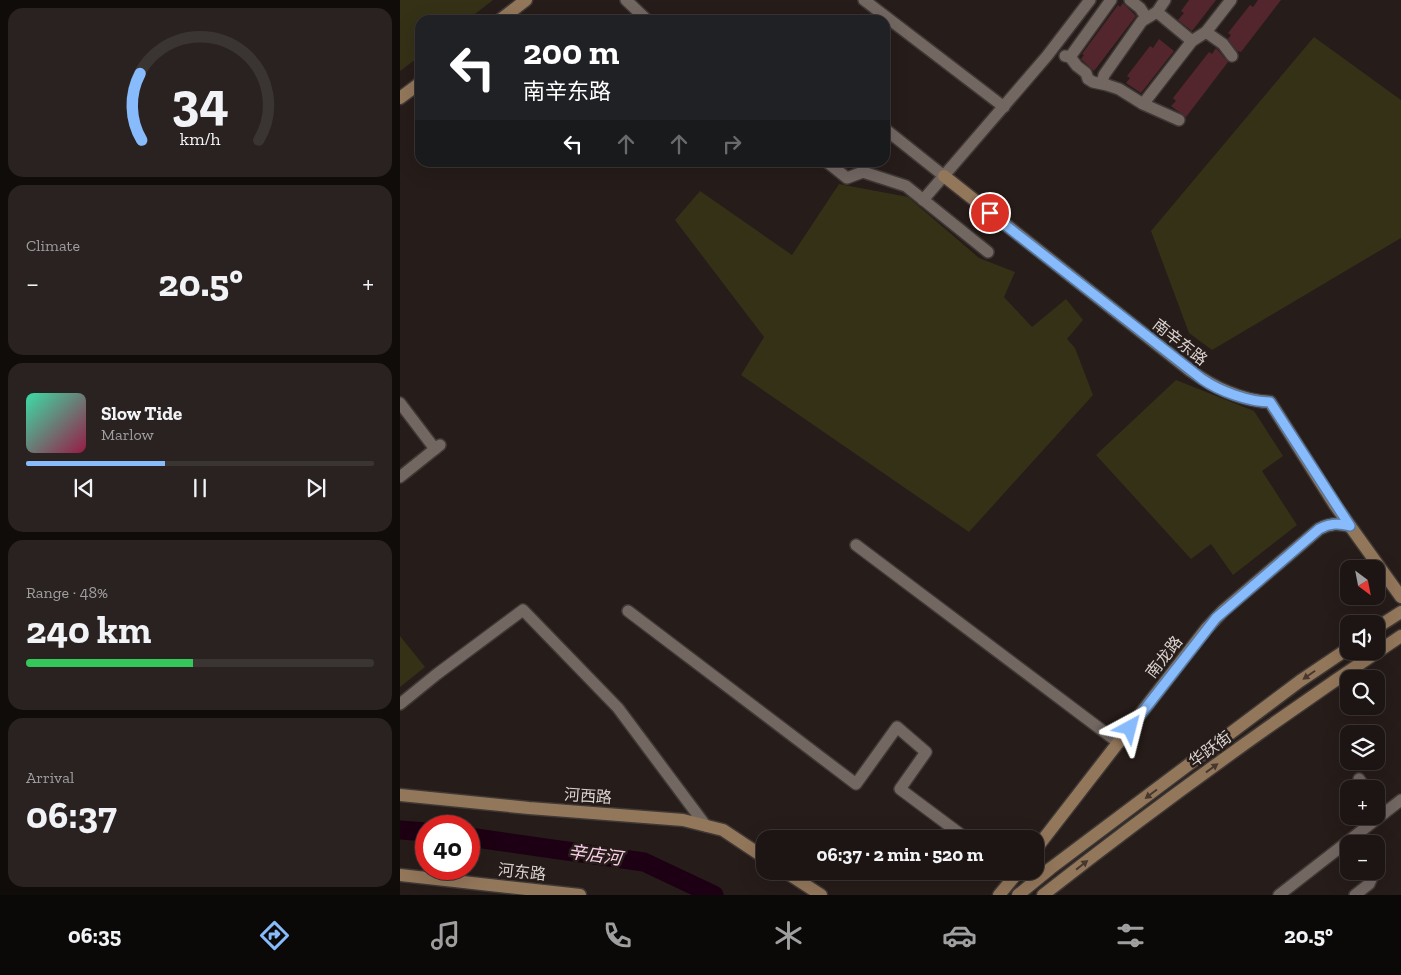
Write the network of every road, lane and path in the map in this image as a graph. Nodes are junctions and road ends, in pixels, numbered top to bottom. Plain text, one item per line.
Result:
1 (526, 0) edge
2 (626, 0) edge
3 (864, 0) edge
4 (1090, 0) edge
5 (1112, 0) edge
6 (1130, 0) edge
7 (1165, 0) edge
8 (1231, 0) edge
9 (1152, 14) junction
10 (506, 15) edge
11 (642, 15) edge
12 (884, 15) edge
13 (890, 20) edge
14 (1206, 32) junction
15 (1192, 41) junction
16 (1232, 56) dead end
17 (1102, 83) junction
18 (415, 87) edge
19 (400, 98) edge
20 (1143, 104) junction
21 (1004, 107) junction
22 (1179, 120) dead end
23 (890, 133) edge
24 (833, 167) edge
25 (944, 176) junction
26 (923, 200) junction
27 (988, 252) dead end
28 (400, 404) edge
29 (402, 472) edge
30 (1350, 526) junction
31 (856, 545) dead end
32 (1401, 597) edge
33 (628, 611) dead end
34 (1401, 612) edge
35 (1385, 622) edge
36 (1401, 636) edge
37 (1340, 654) edge
38 (400, 704) edge
39 (1119, 743) junction
40 (400, 794) edge
41 (1401, 800) edge
42 (1385, 812) edge
43 (1370, 825) edge
44 (706, 826) junction
45 (955, 830) edge
46 (1357, 835) edge
47 (1044, 839) edge
48 (1340, 849) edge
49 (756, 852) edge
50 (400, 875) edge
51 (798, 880) edge
52 (1009, 880) edge
53 (1370, 880) edge
54 (580, 895) edge
55 (821, 895) edge
56 (999, 895) edge
57 (1018, 895) edge
58 (1043, 895) edge
59 (1279, 895) edge
60 (1355, 895) edge

1 - 10 street
2 - 11 street
3 - 12 street
4 - 21 street
5 - 17 street
6 - 9 street
7 - 9 street
8 - 14 street
9 - 15 street
9 - 17 street
13 - 21 street
14 - 15 street
14 - 16 street
15 - 20 street
17 - 20 street
18 - 19 street
20 - 22 street
21 - 25 street
23 - 25 street
24 - 26 street
25 - 26 street
25 - 30 street, 南辛东路
26 - 27 street
28 - 29 street
30 - 32 street, 南辛东路
30 - 39 street, 南龙路
31 - 39 street
33 - 45 street
34 - 35 street
58 -> 36 street, 华跃街
37 -> 57 street, 华跃街
38 - 44 street
39 - 47 street, 南龙路
40 - 44 street, 河西路
41 - 42 street
43 - 46 street
44 - 49 street, 河西路
48 - 59 street
50 - 54 street, 河东路
51 - 55 street
52 - 56 street
53 - 60 street

